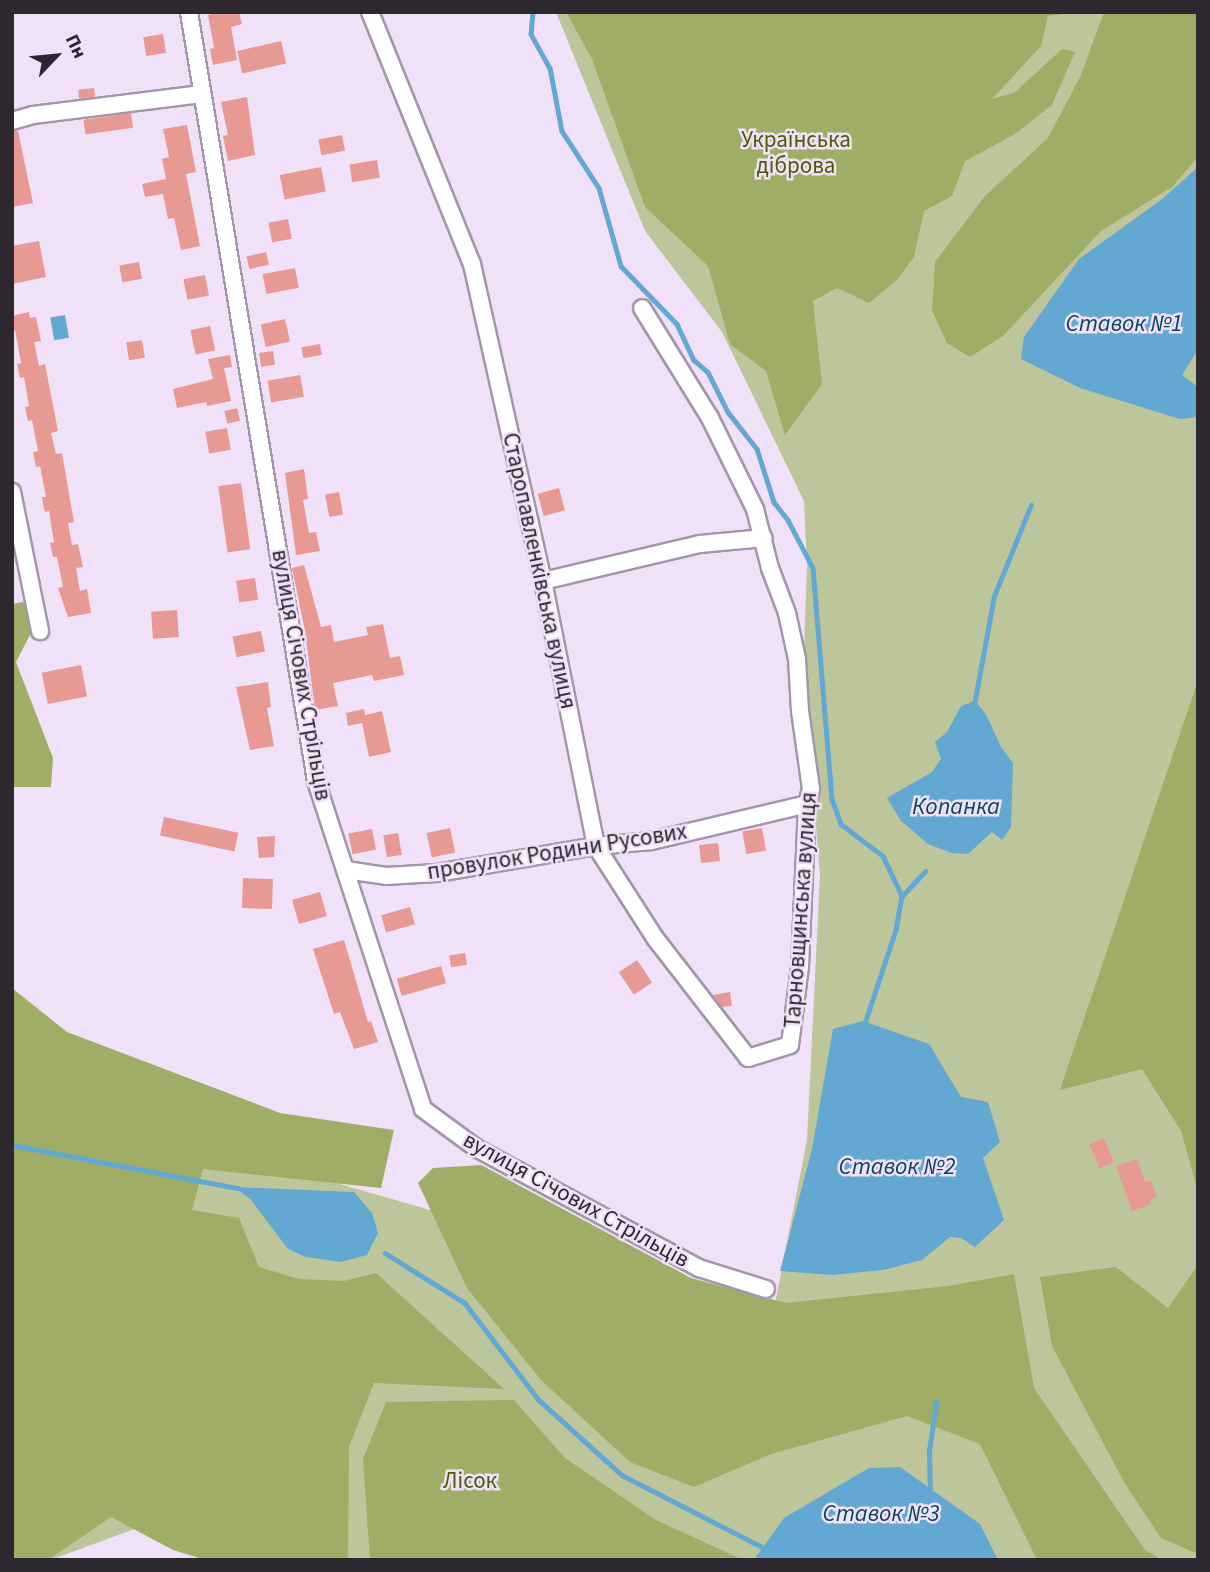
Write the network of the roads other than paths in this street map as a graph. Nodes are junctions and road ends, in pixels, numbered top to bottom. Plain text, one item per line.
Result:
1 (189, 12) edge
2 (370, 12) edge
3 (202, 94) junction
4 (12, 121) edge
5 (642, 309) dead end
6 (12, 492) edge
7 (764, 538) junction
8 (543, 580) junction
9 (40, 631) dead end
10 (807, 804) junction
11 (596, 846) junction
12 (346, 870) junction
13 (790, 1045) joint
14 (766, 1289) dead end

1 - 3 street, вулиця Січових Стрільців
2 - 8 street, Старопавленківська вулиця
3 - 4 street
3 - 12 street, вулиця Січових Стрільців
5 - 7 street, Тарновщинська вулиця
6 - 9 street
7 - 8 street
7 - 10 street, Тарновщинська вулиця
8 - 11 street, Старопавленківська вулиця
10 - 11 street, провулок Родини Русових
10 - 13 street, Тарновщинська вулиця
11 - 12 street, провулок Родини Русових
11 - 13 street, Старопавленківська вулиця
12 - 14 street, вулиця Січових Стрільців

